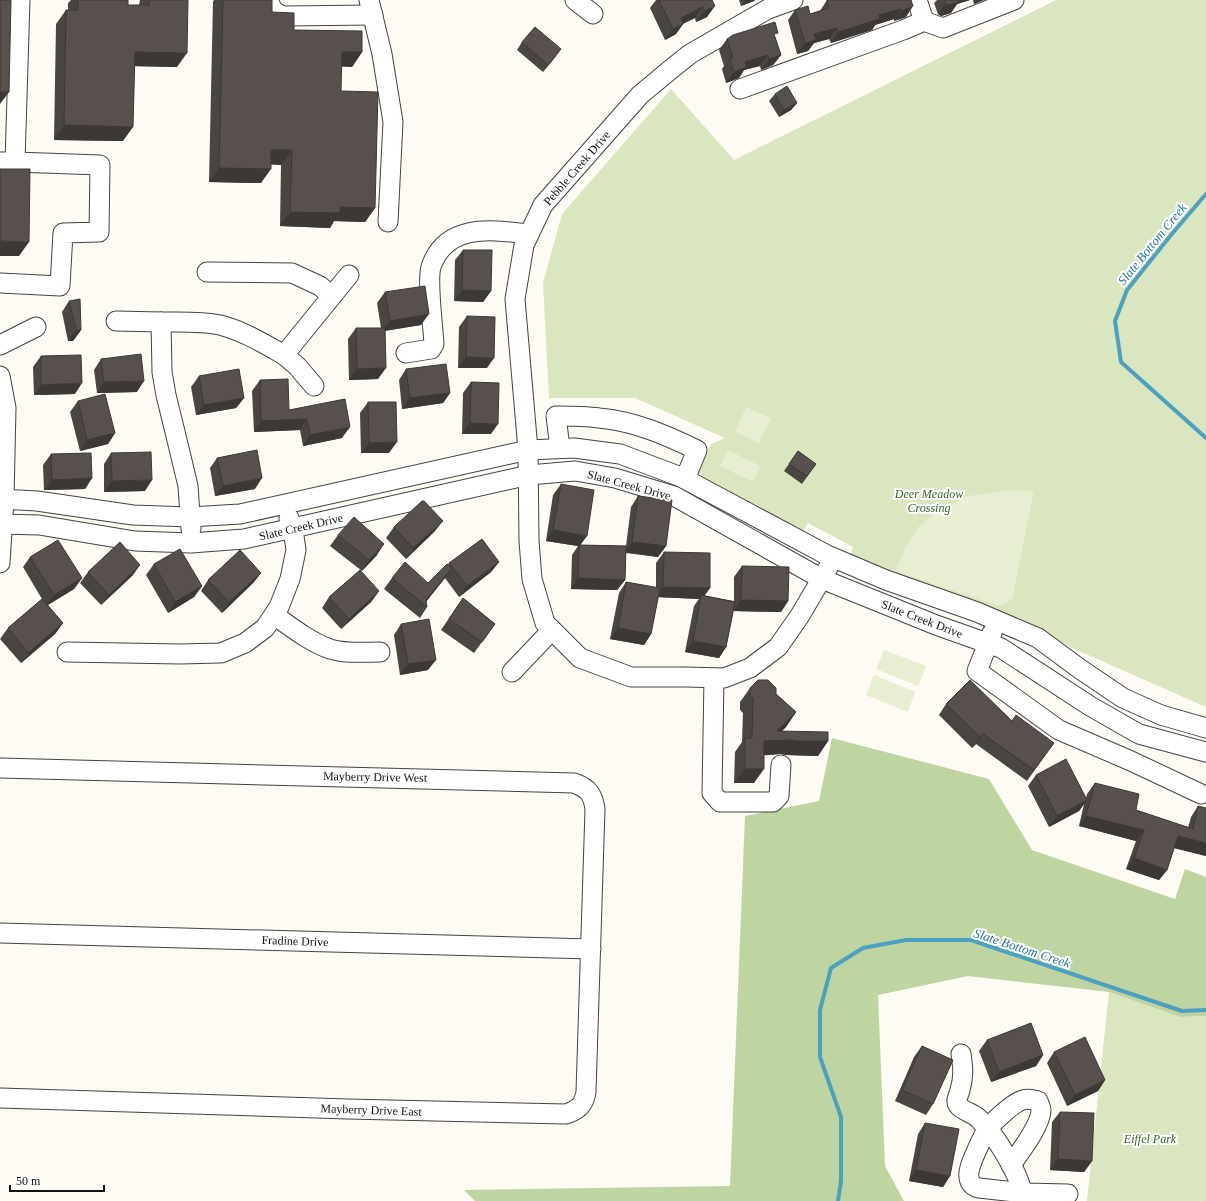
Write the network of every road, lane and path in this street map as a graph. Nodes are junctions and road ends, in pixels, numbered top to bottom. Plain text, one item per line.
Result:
1 (20, 0) edge
2 (269, 0) edge
3 (575, 0) edge
4 (793, 0) edge
5 (917, 0) edge
6 (1014, 0) edge
7 (371, 8) edge
8 (593, 14) dead end
9 (924, 21) junction
10 (740, 89) dead end
11 (8, 162) edge
12 (388, 222) dead end
13 (529, 234) junction
14 (207, 272) dead end
15 (349, 275) dead end
16 (0, 283) edge
17 (332, 296) junction
18 (116, 321) dead end
19 (161, 322) junction
20 (36, 327) dead end
21 (0, 345) edge
22 (406, 353) dead end
23 (284, 355) junction
24 (0, 376) edge
25 (314, 386) dead end
26 (560, 448) junction
27 (528, 450) junction
28 (528, 475) junction
29 (685, 479) junction
30 (2, 499) edge
31 (285, 505) junction
32 (190, 517) junction
33 (1, 524) edge
34 (293, 529) junction
35 (191, 543) junction
36 (834, 558) junction
37 (0, 563) edge
38 (822, 579) junction
39 (274, 615) junction
40 (997, 620) junction
41 (552, 630) junction
42 (987, 643) junction
43 (67, 652) dead end
44 (380, 652) dead end
45 (512, 672) dead end
46 (714, 678) junction
47 (1206, 728) edge
48 (1206, 752) edge
49 (781, 765) dead end
50 (0, 768) edge
51 (1201, 794) dead end
52 (0, 933) edge
53 (591, 949) junction
54 (961, 1054) dead end
55 (0, 1098) edge
56 (988, 1128) junction
57 (1011, 1165) junction
58 (1068, 1194) dead end
59 (1024, 1197) edge

1 - 11 street
2 - 7 street
3 - 8 street
4 - 13 street, Pebble Creek Drive
5 - 9 street
6 - 9 street
7 - 12 street
9 - 10 street
11 - 16 street
13 - 22 street
13 - 27 street, Pebble Creek Drive
14 - 17 street
15 - 17 street
17 - 23 street
18 - 19 street
19 - 23 street
19 - 32 street
20 - 21 street
23 - 25 street
24 - 30 street
26 - 27 street, Slate Creek Drive
26 - 29 street, Slate Creek Drive
26 - 29 street
27 - 28 street, Pebble Creek Drive
27 - 31 street, Slate Creek Drive
28 - 34 street, Slate Creek Drive
28 - 38 street, Slate Creek Drive
28 - 41 street, Pebble Creek Drive
29 - 36 street, Slate Creek Drive
30 - 32 street, Slate Creek Drive
30 - 33 street
31 - 32 street, Slate Creek Drive
31 - 34 street
32 - 35 street
33 - 35 street, Slate Creek Drive
33 - 37 street
34 - 35 street, Slate Creek Drive
34 - 39 street
36 - 38 street, Pebble Creek Drive
36 - 40 street, Slate Creek Drive
38 - 42 street, Slate Creek Drive
38 - 46 street, Pebble Creek Drive
39 - 43 street
39 - 44 street
40 - 42 street
40 - 47 street, Slate Creek Drive
41 - 45 street
41 - 46 street, Pebble Creek Drive
42 - 48 street, Slate Creek Drive
42 - 51 street
46 - 49 street
50 - 53 street, Mayberry Drive West
52 - 53 street, Fradine Drive
53 - 55 street, Mayberry Drive East
54 - 56 street
56 - 57 street
56 - 57 street
56 - 59 street
57 - 59 street
58 - 59 street

